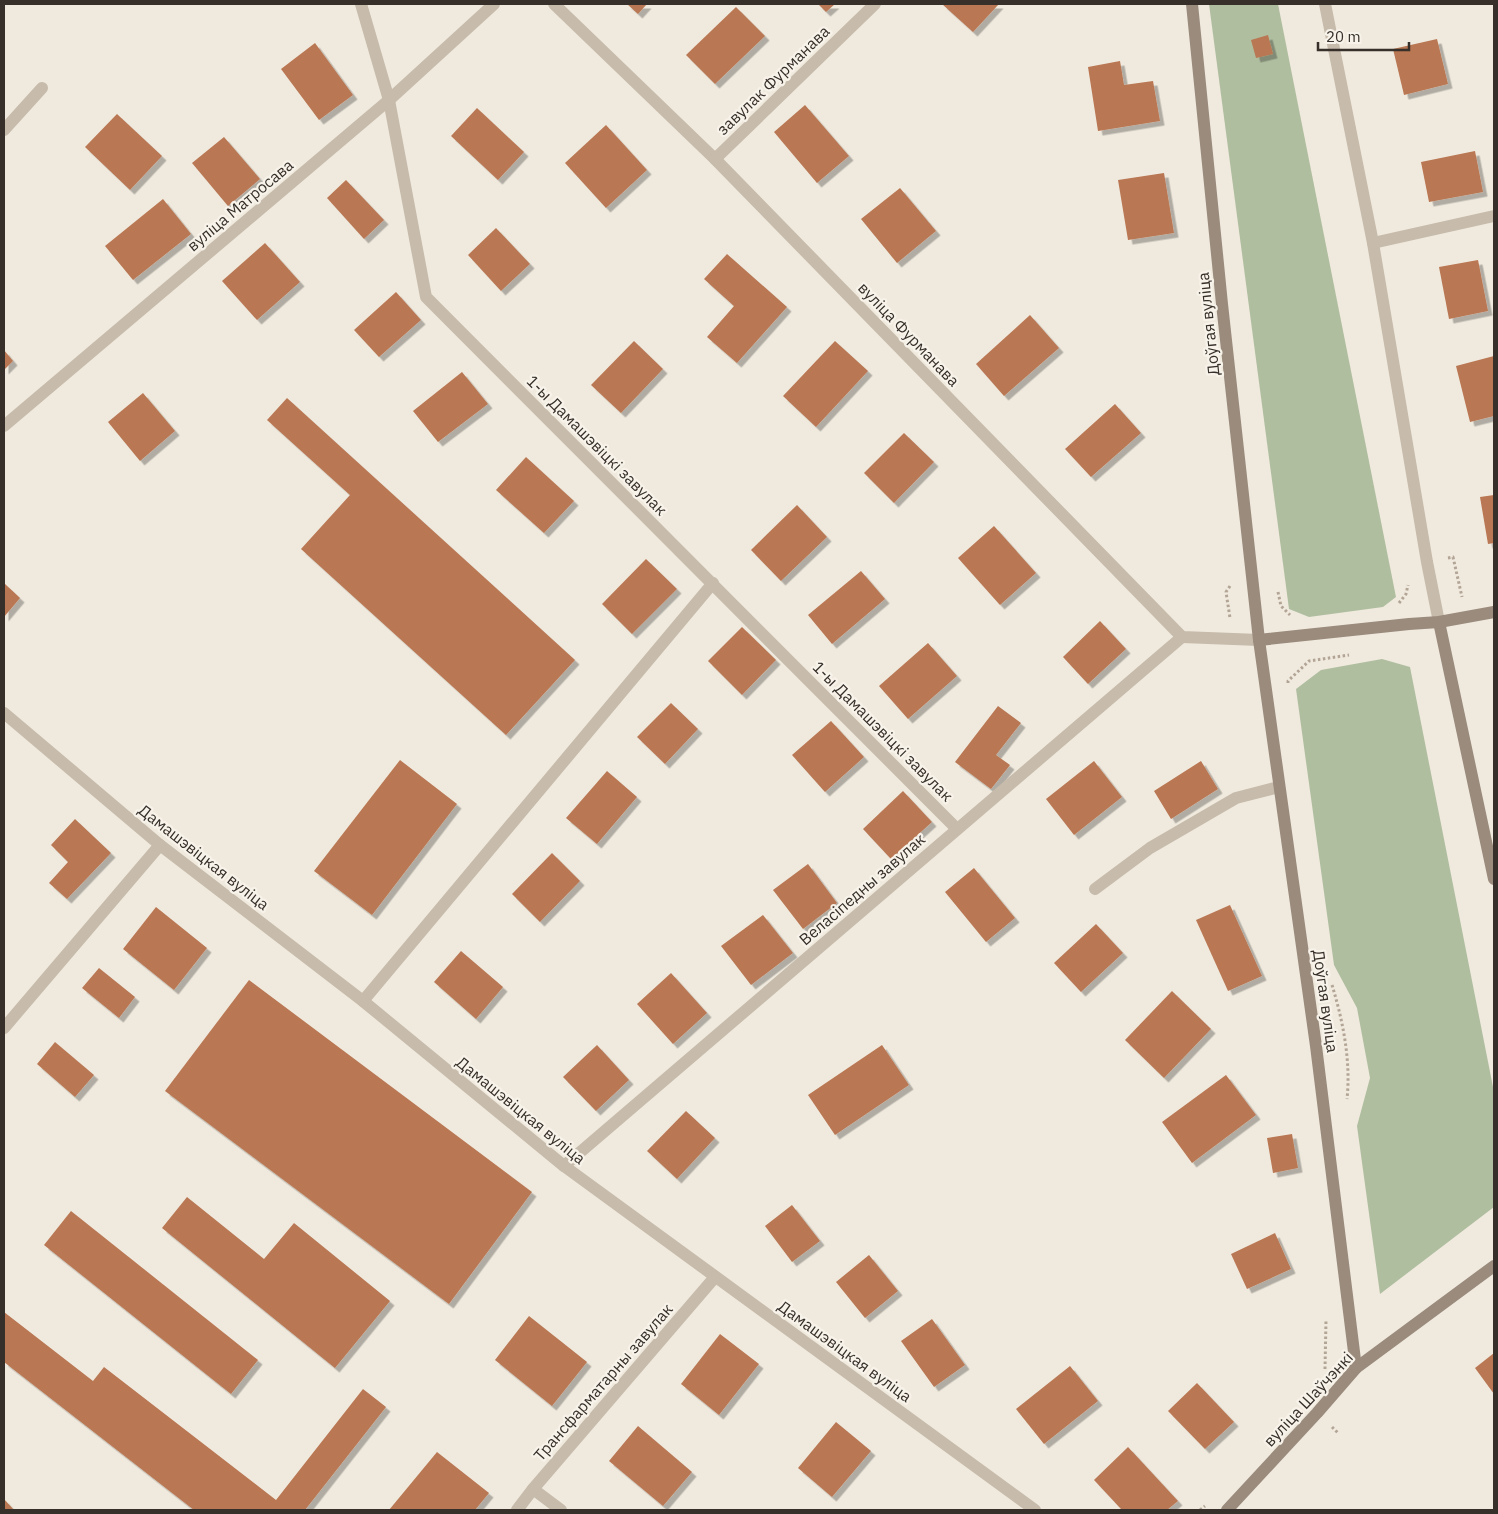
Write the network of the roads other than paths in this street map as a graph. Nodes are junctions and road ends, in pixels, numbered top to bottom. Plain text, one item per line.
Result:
1 (361, 4) edge
2 (494, 4) edge
3 (554, 4) edge
4 (875, 4) edge
5 (1192, 4) edge
6 (1325, 4) edge
7 (42, 88) dead end
8 (389, 100) junction
9 (4, 130) edge
10 (715, 159) junction
11 (1494, 216) edge
12 (1373, 243) junction
13 (4, 426) edge
14 (713, 583) junction
15 (1494, 612) edge
16 (1439, 622) junction
17 (1182, 637) junction
18 (1259, 640) junction
19 (4, 712) edge
20 (1279, 787) junction
21 (956, 828) junction
22 (160, 845) junction
23 (1494, 879) edge
24 (1095, 889) dead end
25 (363, 1001) junction
26 (4, 1028) edge
27 (564, 1166) junction
28 (1494, 1266) edge
29 (715, 1277) junction
30 (1356, 1368) junction
31 (534, 1489) junction
32 (517, 1510) edge
33 (561, 1510) edge
34 (1034, 1510) edge
35 (1227, 1510) edge

1 - 8 street, 1-ы Дамашэвіцкі завулак
2 - 8 street, вуліца Матросава
3 - 10 street, вуліца Фурманава
4 - 10 street, завулак Фурманава
5 - 18 main road, Доўгая вуліца
6 - 12 street
7 - 9 street
8 - 13 street, вуліца Матросава
8 - 14 street, 1-ы Дамашэвіцкі завулак
10 - 17 street, вуліца Фурманава
11 - 12 street
12 - 16 street
14 - 21 street, 1-ы Дамашэвіцкі завулак
14 - 25 street
15 - 16 main road
16 - 18 main road
16 - 23 main road
17 - 18 street
17 - 21 street, Веласіпедны завулак
18 - 20 main road, Доўгая вуліца
19 - 22 street, Дамашэвіцкая вуліца
20 - 24 street
20 - 30 main road, Доўгая вуліца
21 - 27 street, Веласіпедны завулак
22 - 25 street, Дамашэвіцкая вуліца
22 - 26 street
25 - 27 street, Дамашэвіцкая вуліца
27 - 29 street, Дамашэвіцкая вуліца
28 - 30 main road, вуліца Шаўчэнкі
29 - 31 street, Трансфарматарны завулак
29 - 34 street, Дамашэвіцкая вуліца
30 - 35 main road, вуліца Шаўчэнкі
31 - 32 street, Трансфарматарны завулак
31 - 33 street

